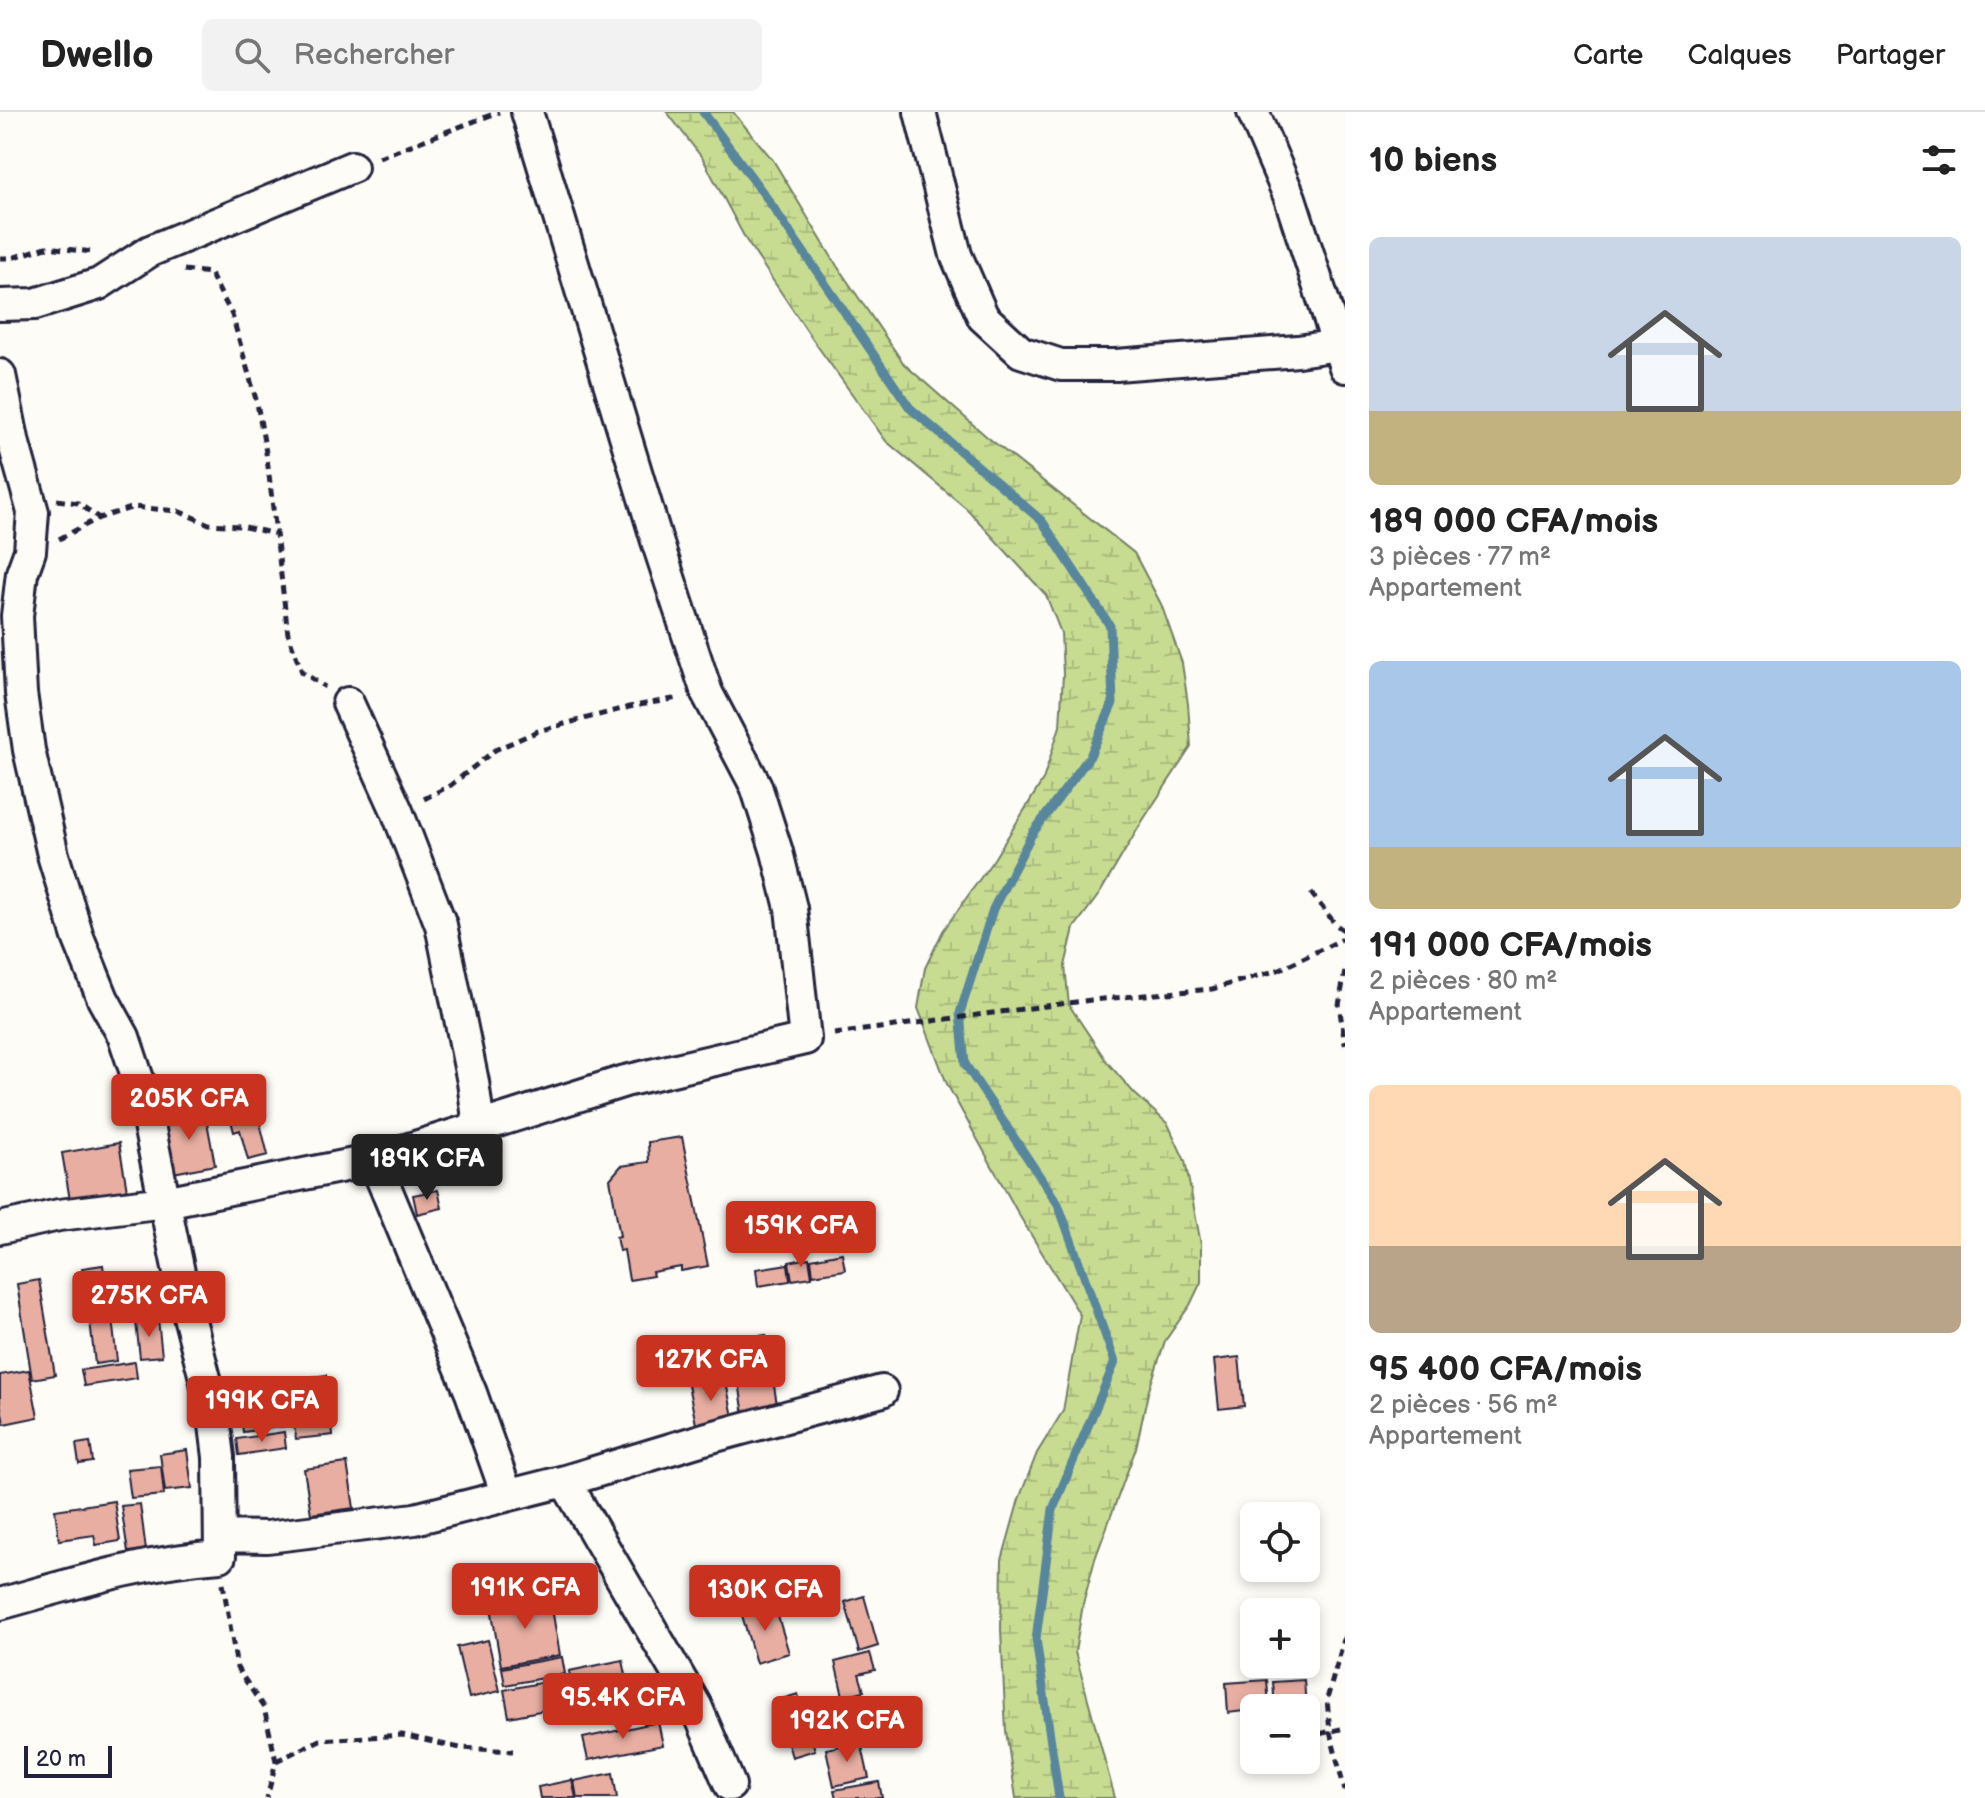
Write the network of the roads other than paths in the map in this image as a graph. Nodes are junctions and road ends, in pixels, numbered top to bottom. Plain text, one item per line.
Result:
1 (527, 112) edge
2 (920, 112) edge
3 (1253, 112) edge
4 (352, 167) road end
5 (0, 305) edge
6 (1342, 352) edge
7 (0, 375) edge
8 (348, 703) road end
9 (479, 1126) junction
10 (374, 1160) junction
11 (165, 1202) junction
12 (0, 1228) edge
13 (882, 1391) dead end
14 (565, 1481) junction
15 (507, 1495) junction
16 (220, 1546) junction
17 (0, 1604) edge
18 (730, 1785) dead end

1 - 9 street
2 - 6 street
3 - 6 street
4 - 5 street
7 - 11 street
8 - 9 street
9 - 10 street
10 - 11 street
10 - 15 street
11 - 12 street
11 - 16 street
13 - 14 street
14 - 15 street
14 - 18 street
15 - 16 street
16 - 17 street

